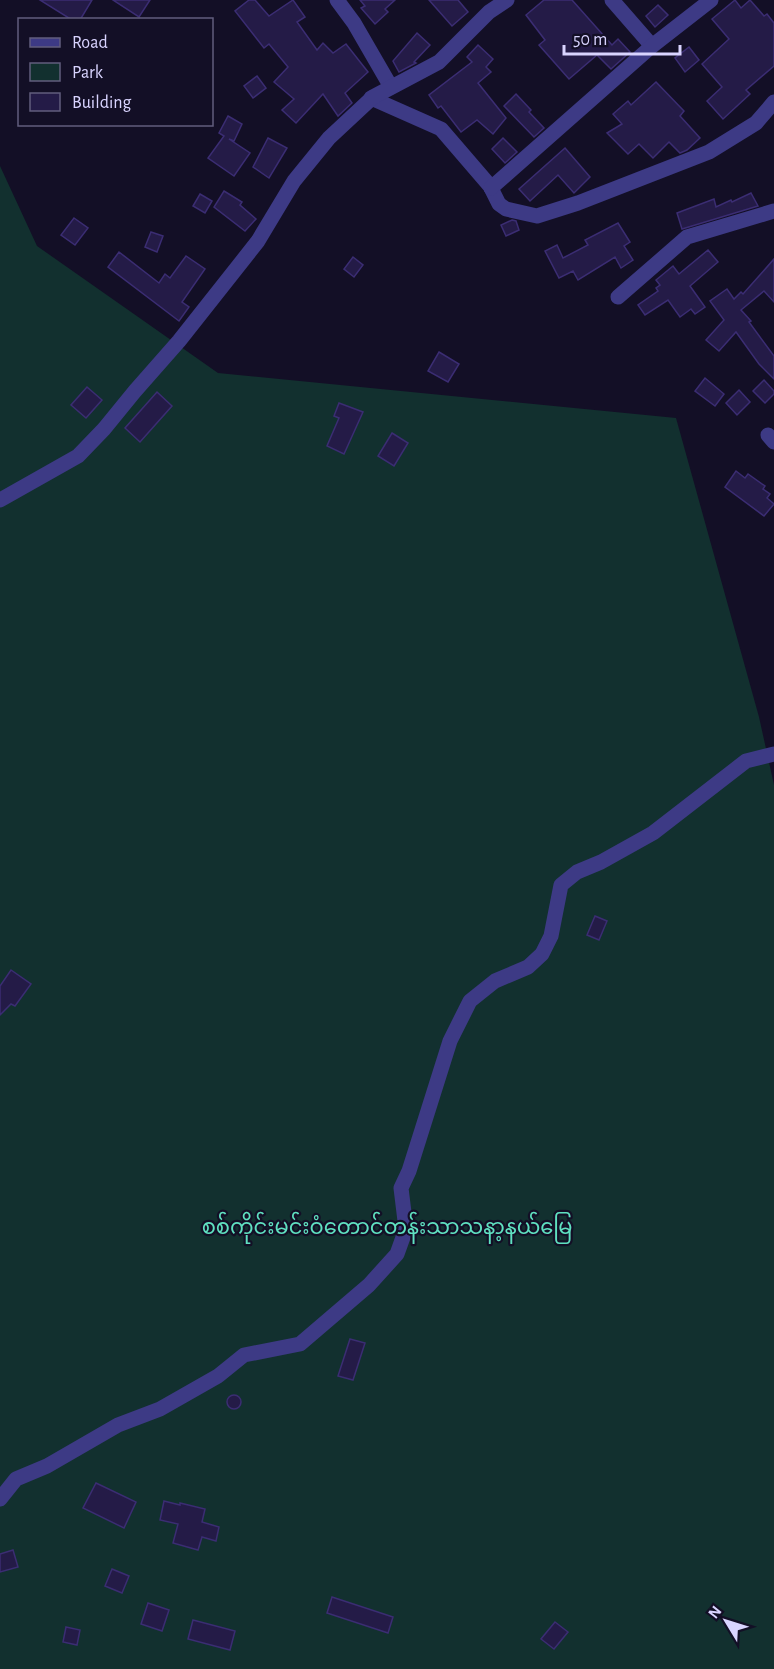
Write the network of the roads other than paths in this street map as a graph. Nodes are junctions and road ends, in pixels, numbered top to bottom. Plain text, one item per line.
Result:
1 (337, 0) edge
2 (507, 0) edge
3 (612, 0) edge
4 (711, 0) edge
5 (484, 6) edge
6 (652, 46) junction
7 (391, 87) junction
8 (371, 98) junction
9 (774, 102) edge
10 (491, 188) junction
11 (774, 211) edge
12 (618, 297) dead end
13 (0, 500) edge
14 (774, 754) edge
15 (0, 1499) edge

1 - 7 street
2 - 5 street
3 - 6 street
4 - 6 street
5 - 7 street
6 - 10 street
7 - 8 street
8 - 10 street
8 - 13 street
9 - 10 street
11 - 12 street
14 - 15 street

